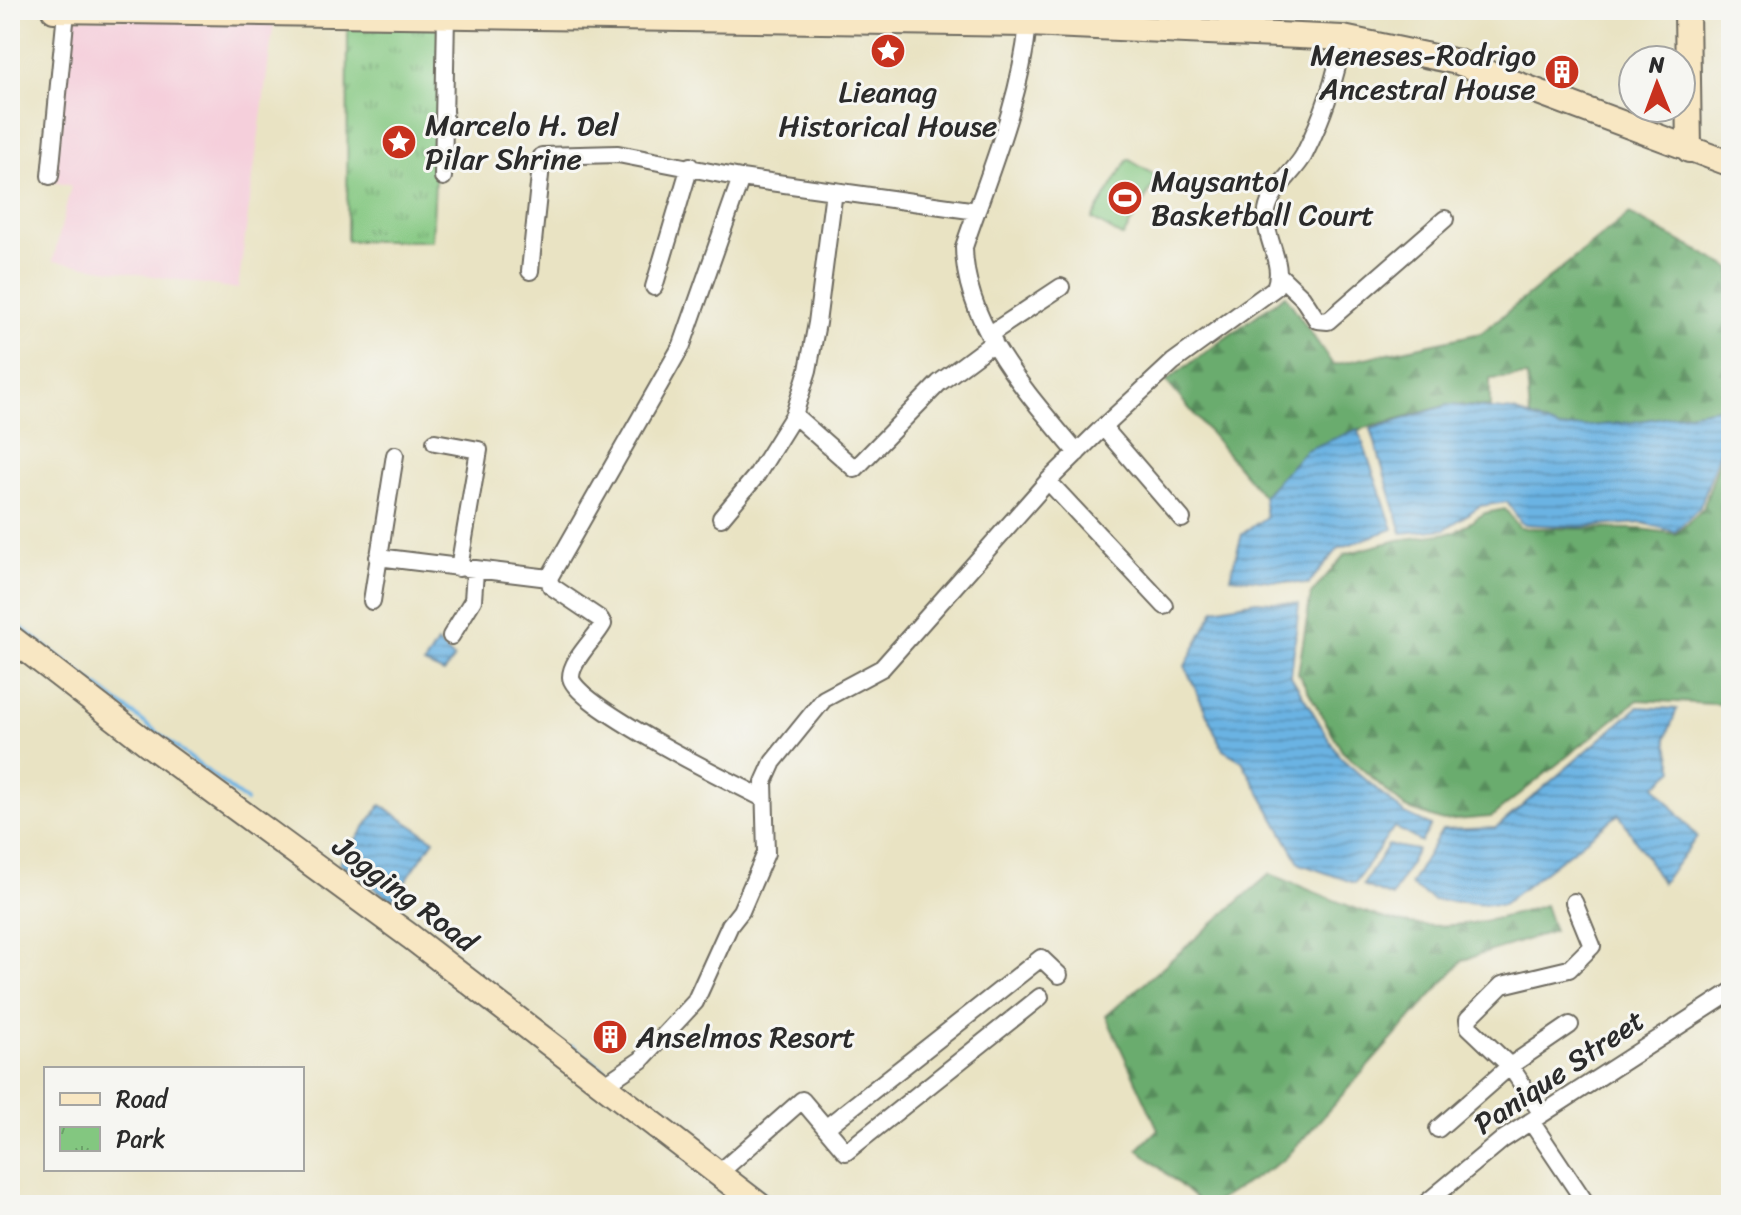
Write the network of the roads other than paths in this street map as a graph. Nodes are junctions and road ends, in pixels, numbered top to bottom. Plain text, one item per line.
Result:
1 (1687, 10) edge
2 (60, 11) edge
3 (446, 14) junction
4 (1177, 20) edge
5 (1028, 24) junction
6 (1343, 38) junction
7 (1689, 150) junction
8 (1731, 164) edge
9 (690, 166) junction
10 (50, 176) dead end
11 (443, 177) dead end
12 (741, 178) junction
13 (834, 191) junction
14 (977, 211) junction
15 (1445, 219) dead end
16 (530, 271) dead end
17 (1280, 276) junction
18 (654, 287) dead end
19 (1061, 287) dead end
20 (992, 338) junction
21 (794, 415) junction
22 (1103, 427) junction
23 (435, 442) dead end
24 (1077, 453) junction
25 (395, 455) dead end
26 (1048, 481) junction
27 (721, 518) dead end
28 (1182, 519) dead end
29 (378, 557) junction
30 (467, 570) junction
31 (549, 578) junction
32 (372, 601) dead end
33 (1165, 606) dead end
34 (451, 636) dead end
35 (10, 637) edge
36 (763, 798) junction
37 (1574, 902) dead end
38 (1059, 975) dead end
39 (1731, 992) edge
40 (1040, 997) dead end
41 (1570, 1025) dead end
42 (1510, 1066) junction
43 (604, 1085) junction
44 (1537, 1118) junction
45 (828, 1126) junction
46 (1438, 1129) dead end
47 (718, 1174) junction
48 (1431, 1202) edge
49 (759, 1205) edge
50 (1587, 1205) edge

1 - 7 main road
2 - 3 main road
2 - 10 street
3 - 5 main road
3 - 11 street
4 - 5 main road
4 - 6 main road
5 - 14 street
6 - 7 main road
6 - 17 street
7 - 8 main road
9 - 12 street
9 - 16 street
9 - 18 street
12 - 13 street
12 - 31 street
13 - 14 street
13 - 21 street
14 - 20 street
15 - 17 street
17 - 22 street
19 - 20 street
20 - 21 street
20 - 24 street
21 - 27 street
22 - 24 street
22 - 28 street
23 - 30 street
24 - 26 street
25 - 29 street
26 - 33 street
26 - 36 street
29 - 30 street
29 - 32 street
30 - 31 street
30 - 34 street
31 - 36 street
35 - 43 main road, Jogging Road
36 - 43 street
37 - 42 street
38 - 45 street
39 - 44 street, Panique Street
40 - 45 street
41 - 42 street
42 - 44 street
42 - 46 street
43 - 47 main road, Jogging Road
44 - 48 street, Panique Street
44 - 50 street
45 - 47 street
47 - 49 main road, Jogging Road

